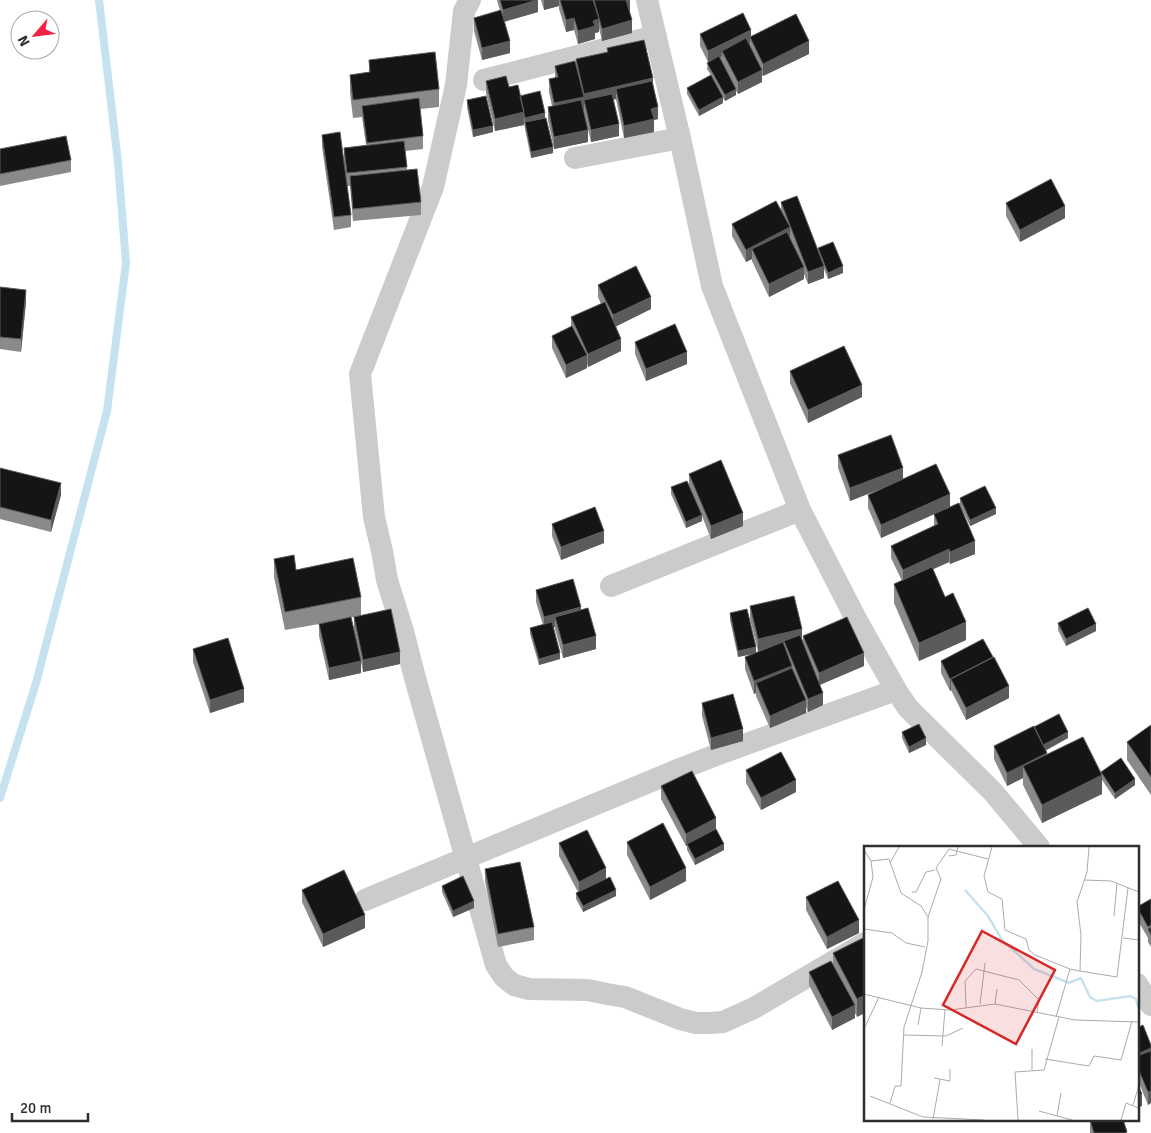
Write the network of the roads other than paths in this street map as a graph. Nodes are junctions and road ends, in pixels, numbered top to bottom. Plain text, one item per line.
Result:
1 (470, 0) edge
2 (647, 0) edge
3 (656, 36) junction
4 (484, 80) edge
5 (680, 138) junction
6 (575, 158) dead end
7 (800, 510) junction
8 (611, 586) dead end
9 (896, 690) junction
10 (1035, 846) edge
11 (465, 858) junction
12 (365, 900) dead end
13 (864, 944) edge
14 (1138, 985) edge
15 (1151, 1004) edge

1 - 11 street
2 - 3 street
3 - 4 street
3 - 5 street
5 - 6 street
5 - 7 street
7 - 8 street
7 - 9 street
9 - 10 street
9 - 11 street
11 - 12 street
11 - 13 street
14 - 15 street

